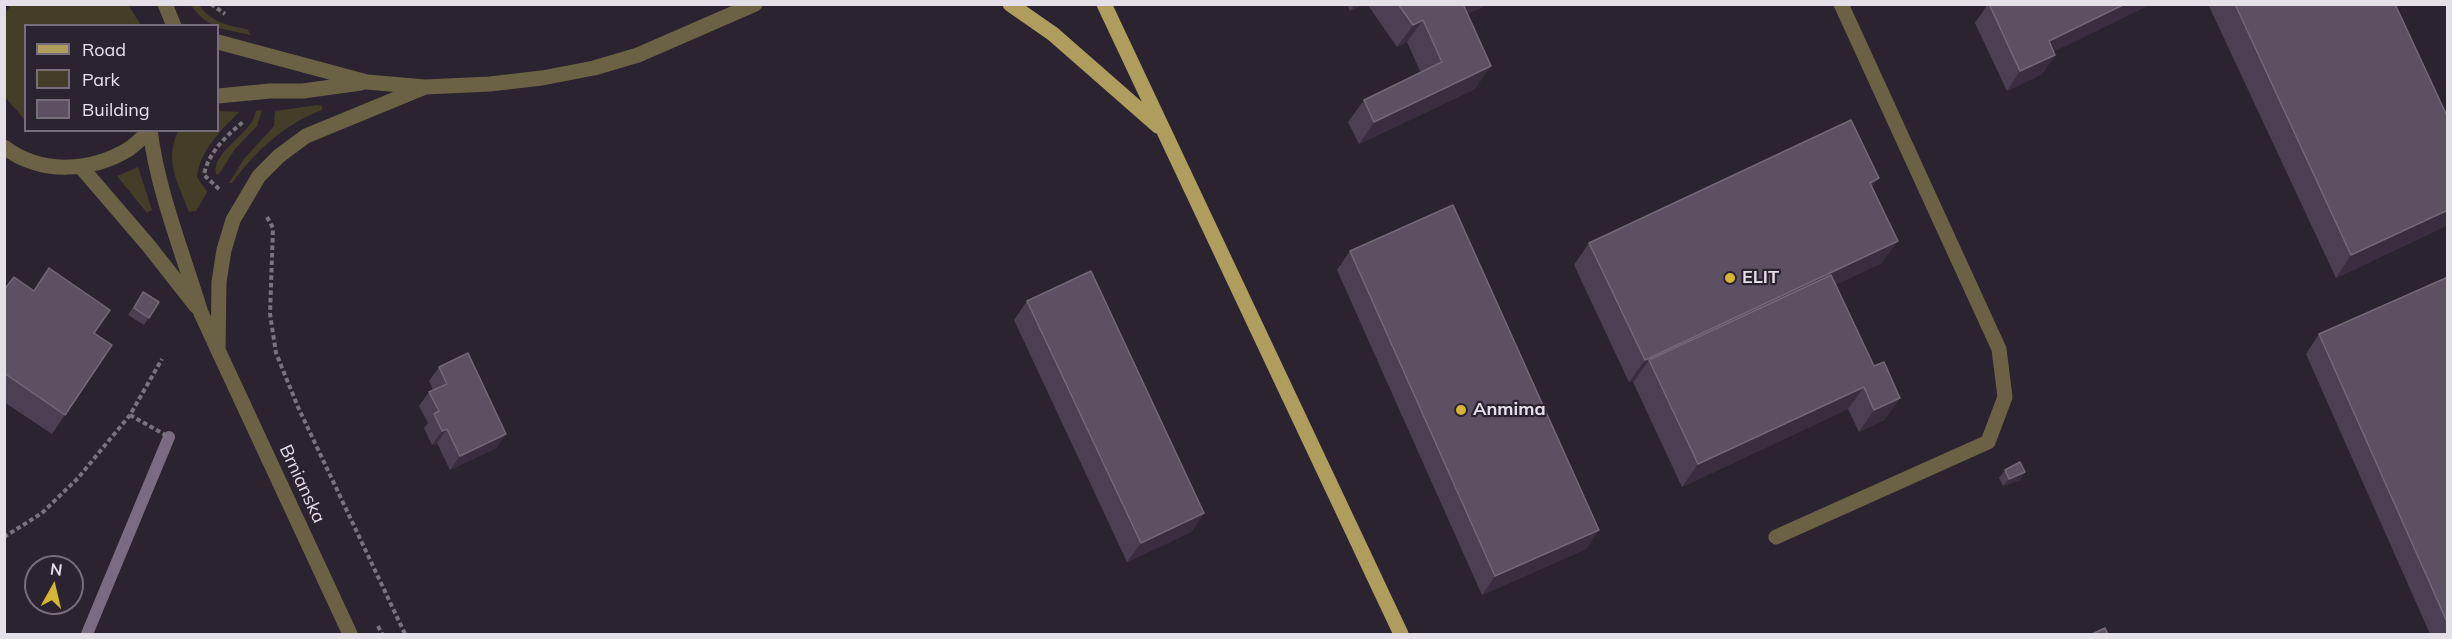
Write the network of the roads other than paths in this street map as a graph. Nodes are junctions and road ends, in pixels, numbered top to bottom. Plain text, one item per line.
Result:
1 (165, 4) edge
2 (755, 4) edge
3 (1010, 4) edge
4 (1104, 4) edge
5 (1841, 4) edge
6 (176, 24) edge
7 (219, 42) edge
8 (367, 82) junction
9 (425, 87) junction
10 (219, 96) edge
11 (1163, 130) junction
12 (148, 132) edge
13 (150, 132) edge
14 (4, 147) edge
15 (81, 167) junction
16 (201, 314) junction
17 (218, 350) junction
18 (1776, 537) dead end
19 (350, 634) edge
20 (1401, 634) edge

1 - 6 street
2 - 9 street
3 - 11 main road
4 - 11 main road
5 - 18 street
7 - 8 street
8 - 9 street
8 - 10 street
9 - 17 street
11 - 20 main road
12 - 15 street
13 - 16 street
14 - 15 street
15 - 16 street
16 - 17 street, Brnianska
17 - 19 street, Brnianska

